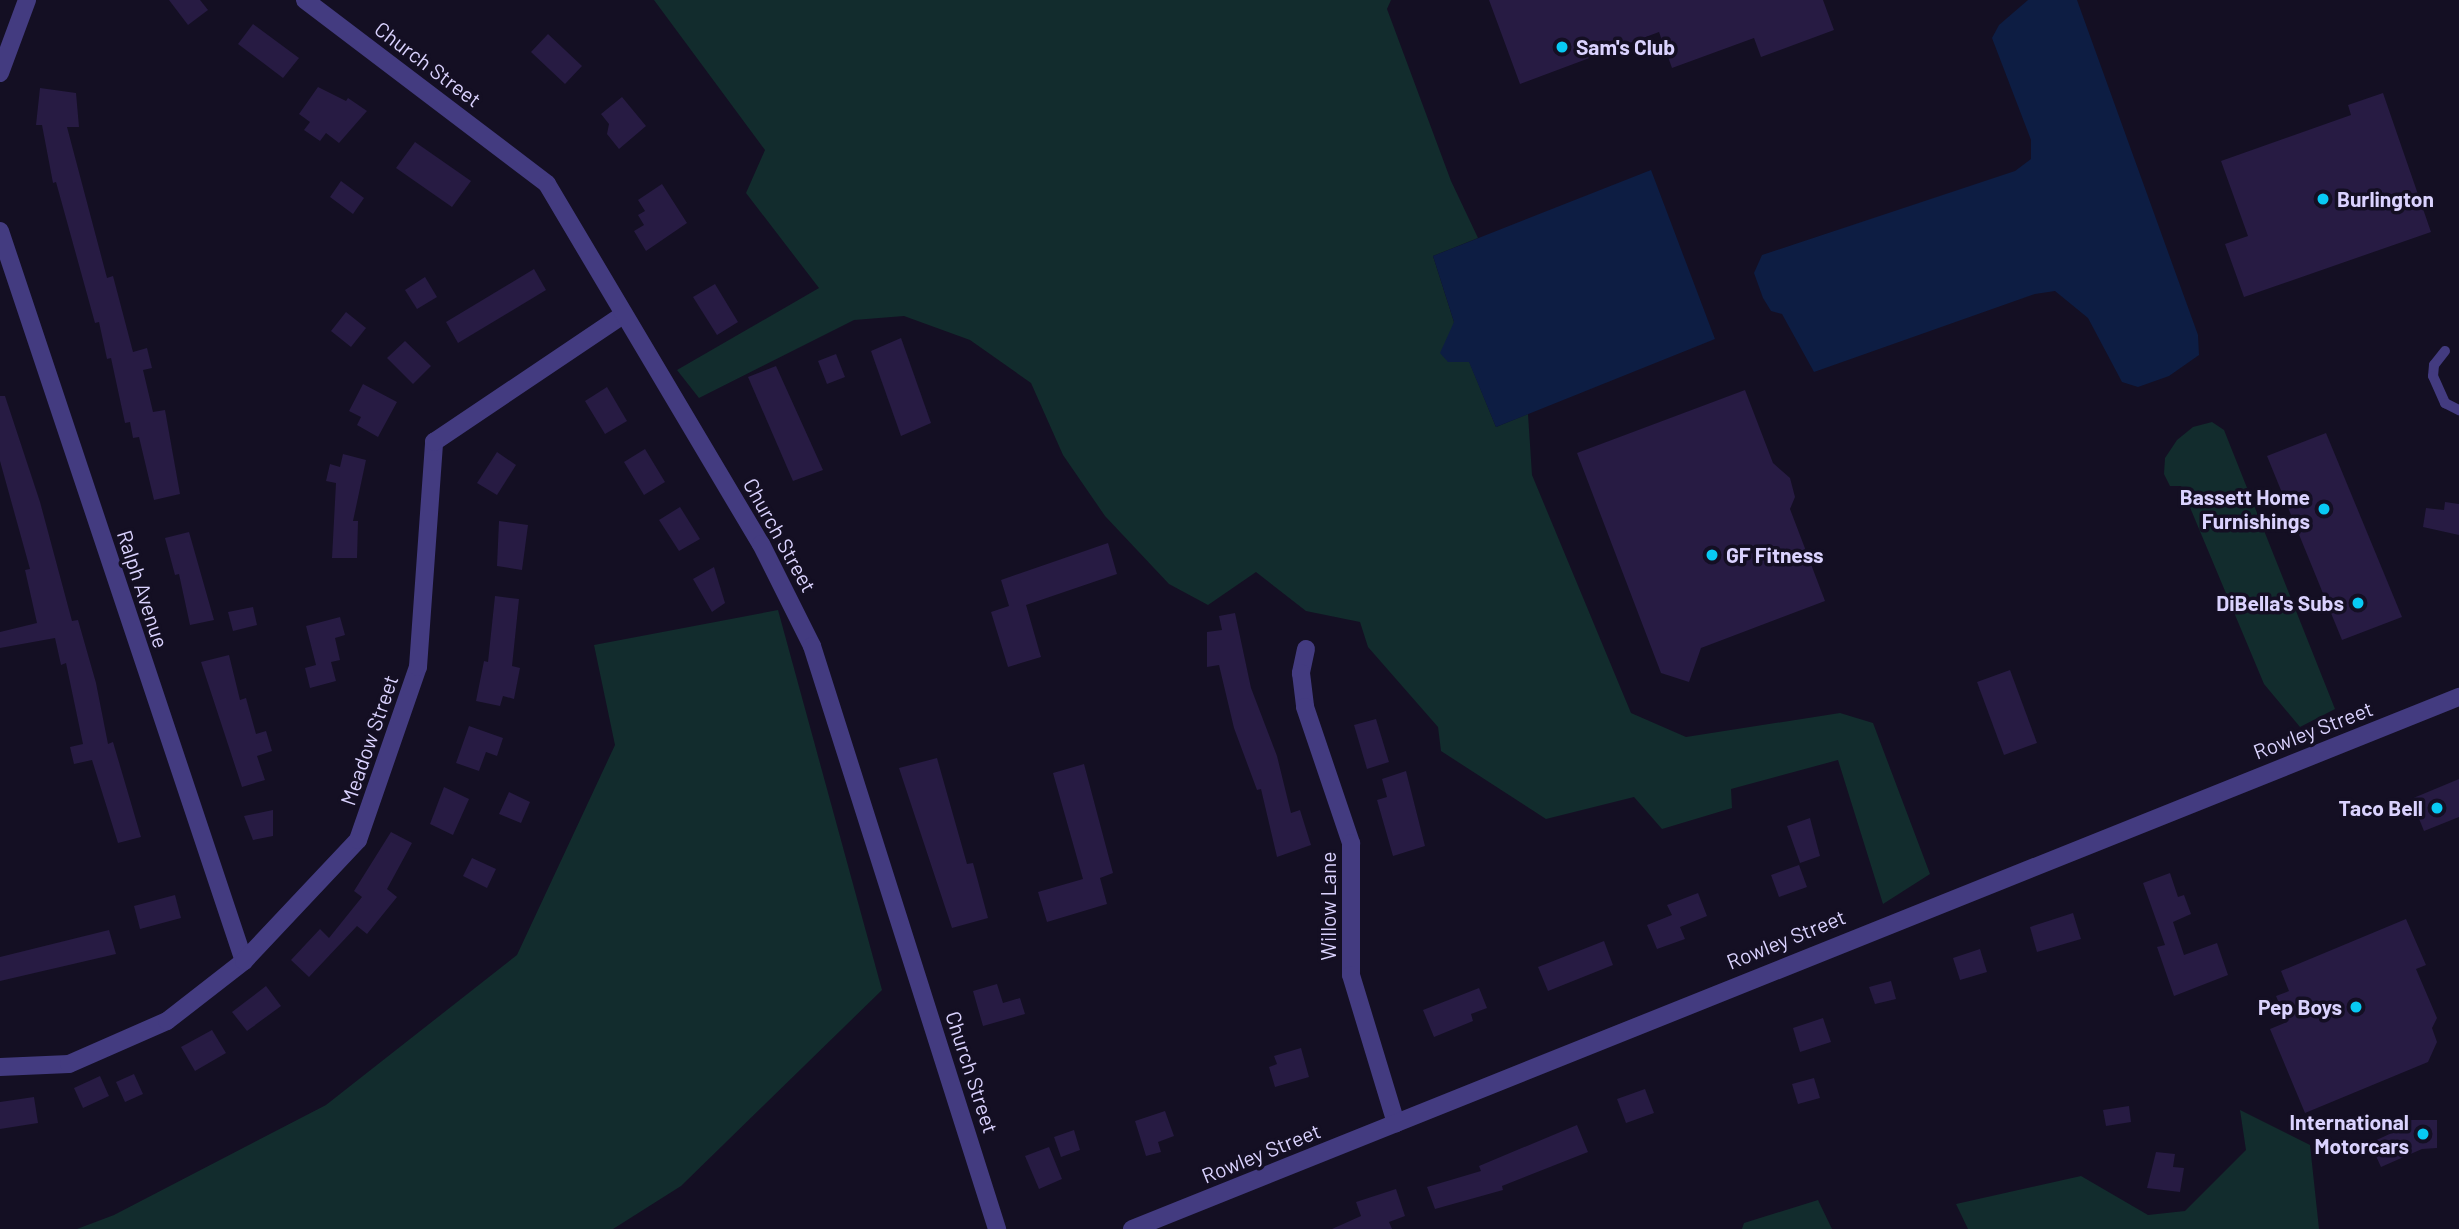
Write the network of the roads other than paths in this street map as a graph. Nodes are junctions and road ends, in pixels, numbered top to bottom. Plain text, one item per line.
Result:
1 (27, 0) edge
2 (305, 0) edge
3 (0, 74) edge
4 (0, 231) edge
5 (624, 315) junction
6 (2445, 351) dead end
7 (2459, 411) edge
8 (1306, 649) dead end
9 (2459, 697) edge
10 (244, 961) junction
11 (0, 1067) edge
12 (1396, 1123) junction
13 (997, 1229) edge
14 (1132, 1229) edge

1 - 3 street
2 - 5 street, Church Street
4 - 10 street, Ralph Avenue
5 - 10 street, Meadow Street
5 - 13 street, Church Street
6 - 7 lane
8 - 12 street, Willow Lane
9 - 12 street, Rowley Street
10 - 11 street, Meadow Street
12 - 14 street, Rowley Street

